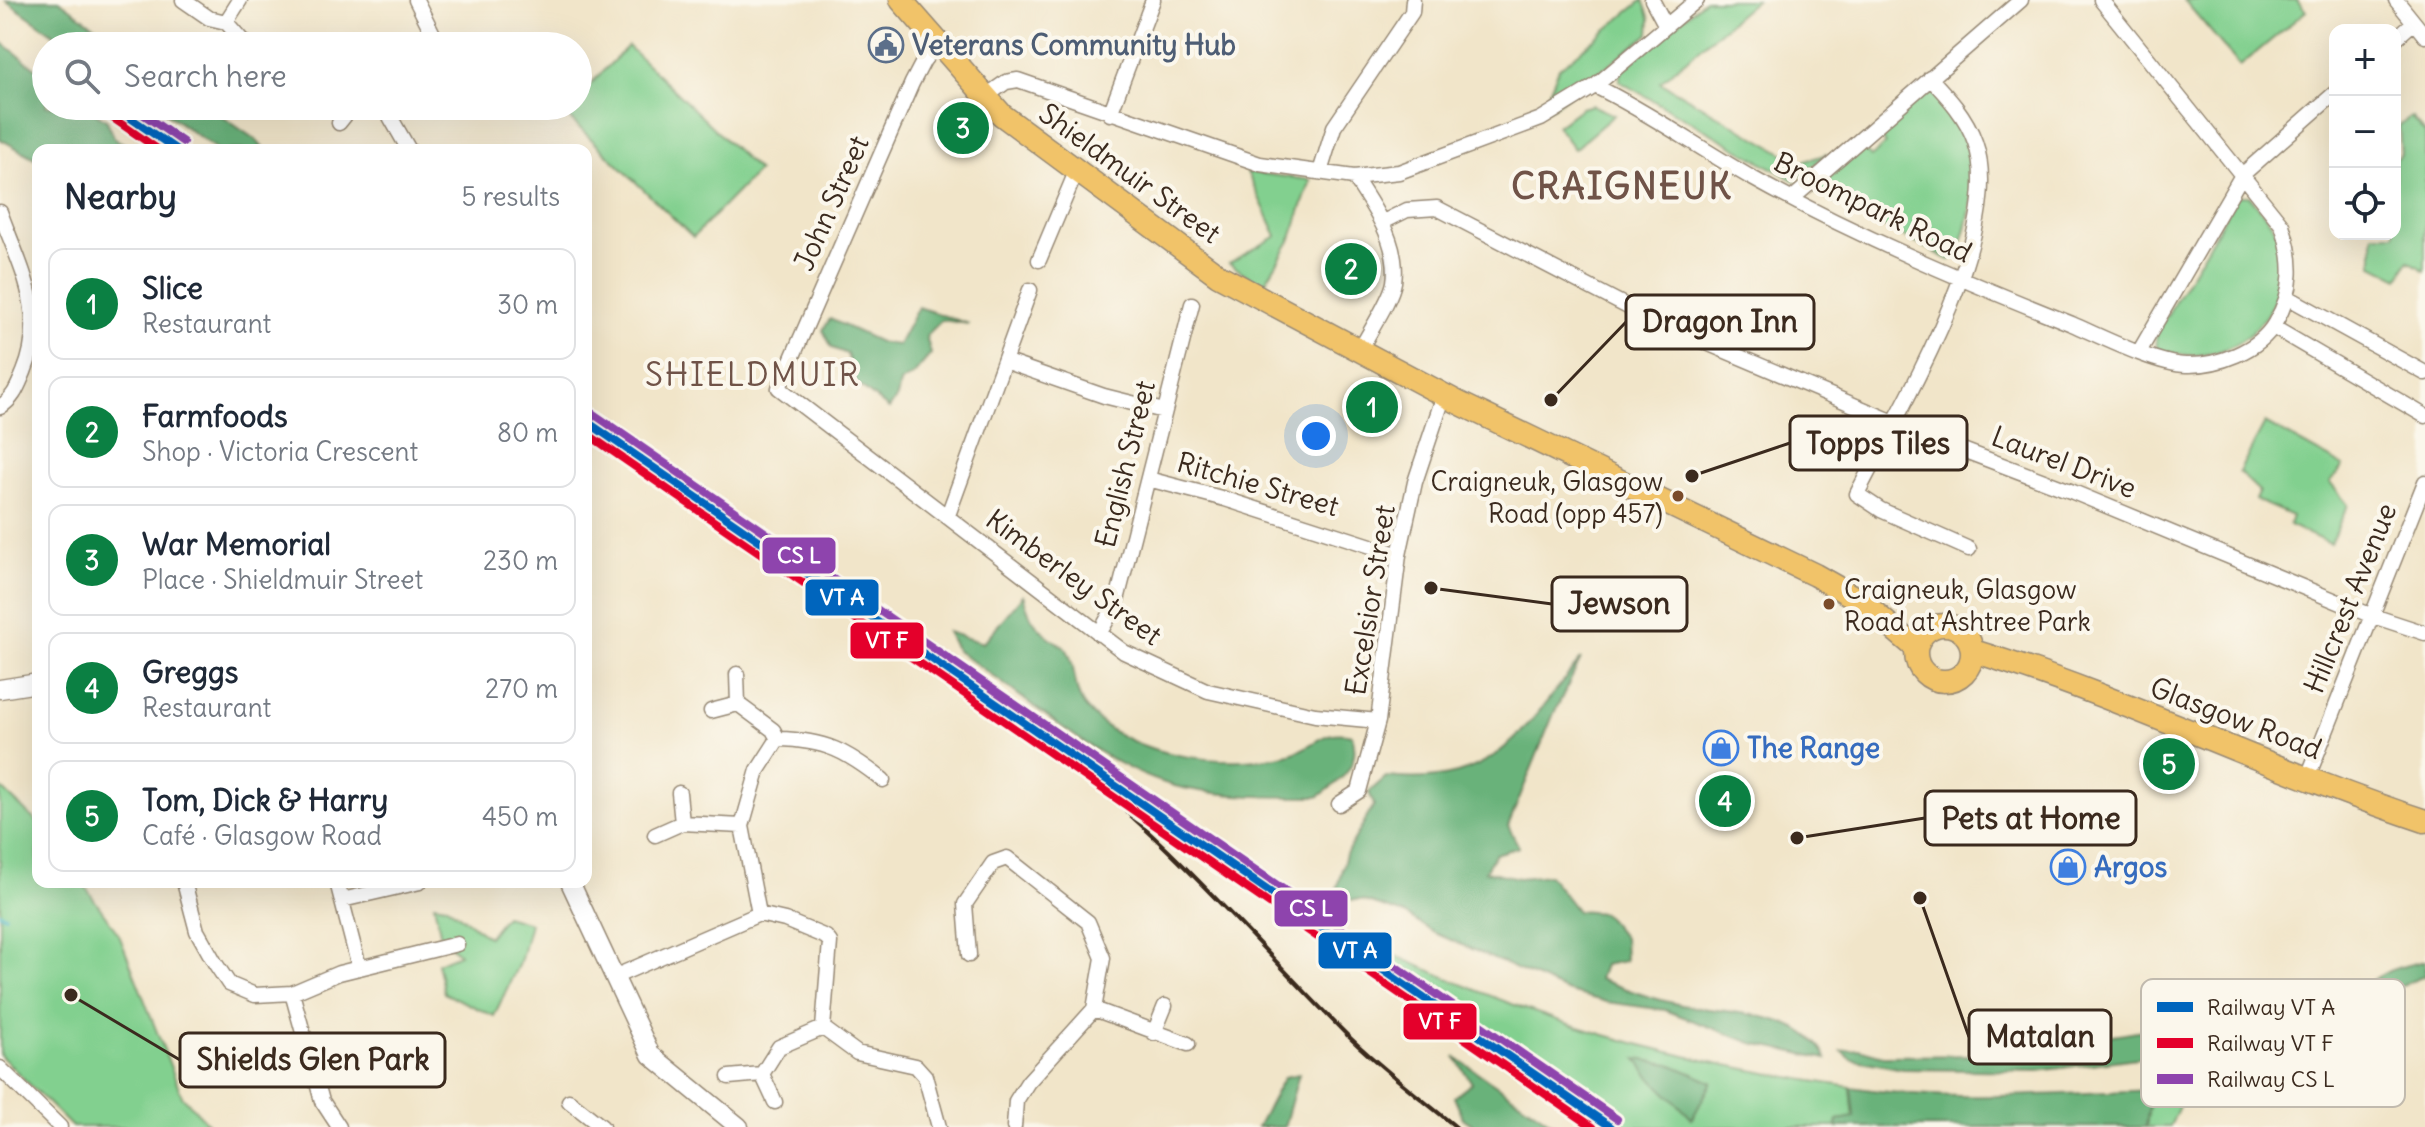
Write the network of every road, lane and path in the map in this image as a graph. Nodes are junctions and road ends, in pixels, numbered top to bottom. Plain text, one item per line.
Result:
1 (183, 0) edge
2 (240, 0) edge
3 (416, 0) edge
4 (901, 0) edge
5 (1153, 0) edge
6 (1413, 0) edge
7 (1652, 0) edge
8 (1697, 0) edge
9 (2021, 0) edge
10 (2101, 0) edge
11 (2396, 0) edge
12 (226, 22) junction
13 (2413, 23) junction
14 (1666, 26) junction
15 (235, 32) edge
16 (432, 32) edge
17 (2401, 34) edge
18 (2425, 36) edge
19 (938, 43) junction
20 (1930, 78) junction
21 (1595, 86) junction
22 (986, 96) junction
23 (2332, 96) edge
24 (1110, 114) junction
25 (341, 120) edge
26 (392, 120) edge
27 (339, 123) dead end
28 (406, 144) edge
29 (1076, 172) junction
30 (1320, 172) junction
31 (2242, 175) junction
32 (1354, 177) junction
33 (1793, 198) junction
34 (0, 212) edge
35 (1383, 222) junction
36 (4, 239) edge
37 (1039, 260) dead end
38 (1959, 279) junction
39 (1030, 290) dead end
40 (2289, 298) junction
41 (32, 302) edge
42 (1192, 304) dead end
43 (2273, 327) junction
44 (1360, 350) junction
45 (2139, 352) junction
46 (32, 354) edge
47 (1004, 361) junction
48 (2425, 373) edge
49 (779, 388) joint
50 (1444, 395) junction
51 (0, 407) edge
52 (1164, 411) junction
53 (2425, 416) edge
54 (1896, 421) junction
55 (1148, 479) junction
56 (2425, 482) edge
57 (948, 515) junction
58 (1969, 549) dead end
59 (1399, 555) junction
60 (2370, 615) junction
61 (2425, 633) edge
62 (1099, 634) junction
63 (1919, 642) junction
64 (1970, 660) junction
65 (737, 674) dead end
66 (32, 684) edge
67 (0, 689) edge
68 (738, 704) junction
69 (711, 711) dead end
70 (1378, 721) junction
71 (775, 735) junction
72 (2307, 779) junction
73 (883, 780) dead end
74 (679, 793) dead end
75 (1339, 804) dead end
76 (2425, 821) edge
77 (682, 823) junction
78 (742, 826) junction
79 (655, 835) dead end
80 (186, 888) edge
81 (339, 888) edge
82 (394, 888) edge
83 (573, 888) edge
84 (342, 900) junction
85 (759, 914) junction
86 (457, 944) dead end
87 (969, 955) dead end
88 (359, 967) junction
89 (614, 977) junction
90 (292, 993) junction
91 (1165, 1006) dead end
92 (1094, 1009) junction
93 (823, 1028) junction
94 (1154, 1033) junction
95 (1188, 1044) dead end
96 (0, 1068) edge
97 (762, 1074) junction
98 (729, 1077) dead end
99 (569, 1101) dead end
100 (775, 1102) dead end
101 (60, 1127) edge
102 (339, 1127) edge
103 (602, 1127) edge
104 (739, 1127) edge
105 (939, 1127) edge
106 (1014, 1127) edge

1 - 12 street
2 - 12 street
3 - 16 street
4 - 19 main road, Shieldmuir Street
5 - 24 street
6 - 30 street
7 - 14 street
8 - 14 street
9 - 20 street
10 - 31 street
11 - 13 street
12 - 15 street
13 - 17 street
13 - 18 street
14 - 21 street
19 - 22 main road, Shieldmuir Street
19 - 49 street, John Street
20 - 33 street
20 - 38 street
21 - 32 street
21 - 33 street, Broompark Road
22 - 24 street
22 - 29 main road, Shieldmuir Street
23 - 31 street
24 - 30 street
25 - 27 street
26 - 28 street
29 - 37 street
29 - 44 main road, Shieldmuir Street
30 - 32 street
31 - 40 street
31 - 45 street
32 - 35 street
33 - 38 street, Broompark Road
34 - 36 street
35 - 44 street
35 - 54 street, Laurel Drive
36 - 41 street
38 - 45 street, Broompark Road
38 - 54 street
39 - 47 street
40 - 43 street
40 - 48 street
42 - 52 street, English Street
43 - 45 street, Broompark Road
43 - 53 street
44 - 50 main road, Shieldmuir Street
46 - 51 street
47 - 52 street
47 - 57 street
49 - 57 street, Kimberley Street
50 - 59 street, Excelsior Street
50 - 63 main road, Shieldmuir Street
52 - 55 street, English Street
54 - 58 street
54 - 60 street, Laurel Drive
55 - 59 street, Ritchie Street
55 - 62 street, English Street
56 - 60 street, Hillcrest Avenue
57 - 62 street, Kimberley Street
59 - 70 street, Excelsior Street
60 - 61 street, Laurel Drive
60 - 72 street, Hillcrest Avenue
62 - 70 street, Kimberley Street
63 - 64 main road
63 - 64 main road
64 - 72 main road, Glasgow Road
65 - 68 street
66 - 67 street
68 - 69 street
68 - 71 street
70 - 75 street, Excelsior Street
71 - 73 street
71 - 78 street
72 - 76 main road, Glasgow Road
74 - 77 street
77 - 78 street
77 - 79 street
78 - 85 street
80 - 90 street
81 - 84 street
82 - 84 street
83 - 89 street
84 - 88 street
85 - 89 street
85 - 93 street
86 - 88 street
87 - 92 street
88 - 90 street
89 - 104 street
90 - 102 street
91 - 94 street
92 - 94 street
92 - 106 street
93 - 97 street
93 - 105 street
94 - 95 street
96 - 101 street
97 - 98 street
97 - 100 street
99 - 103 street

